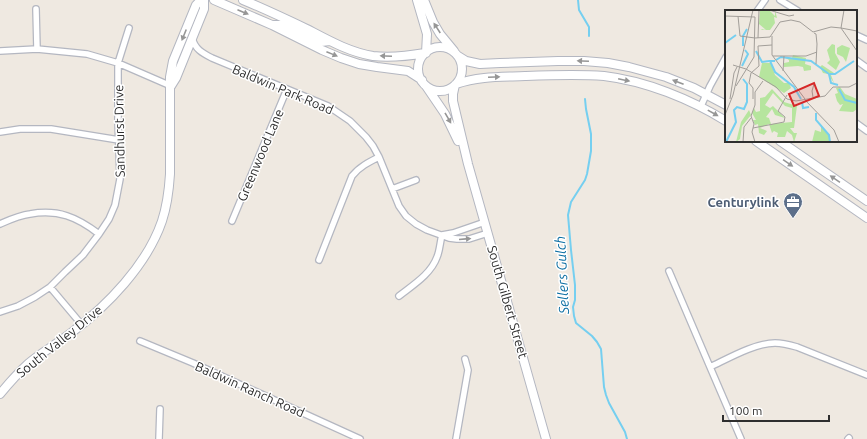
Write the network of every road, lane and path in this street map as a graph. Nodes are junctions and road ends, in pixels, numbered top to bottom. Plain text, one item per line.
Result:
1 (201, 0) edge
2 (204, 0) edge
3 (214, 0) edge
4 (243, 0) edge
5 (417, 0) edge
6 (424, 0) edge
7 (766, 0) edge
8 (780, 0) edge
9 (36, 9) dead end
10 (758, 10) edge
11 (796, 10) edge
12 (272, 25) junction
13 (129, 28) dead end
14 (857, 35) edge
15 (192, 38) junction
16 (867, 40) edge
17 (331, 41) junction
18 (37, 49) junction
19 (0, 51) edge
20 (426, 53) junction
21 (456, 55) junction
22 (725, 60) edge
23 (857, 61) edge
24 (118, 63) junction
25 (867, 68) edge
26 (424, 83) junction
27 (456, 84) junction
28 (171, 86) junction
29 (287, 89) junction
30 (706, 94) junction
31 (725, 104) edge
32 (701, 106) junction
33 (725, 120) edge
34 (857, 124) edge
35 (867, 131) edge
36 (0, 132) edge
37 (119, 140) junction
38 (757, 142) edge
39 (781, 142) edge
40 (379, 157) junction
41 (468, 164) junction
42 (416, 180) dead end
43 (392, 189) junction
44 (867, 201) edge
45 (867, 218) edge
46 (232, 221) dead end
47 (485, 222) junction
48 (0, 224) edge
49 (488, 233) junction
50 (99, 234) junction
51 (442, 235) junction
52 (318, 260) dead end
53 (669, 271) dead end
54 (50, 287) junction
55 (400, 296) dead end
56 (0, 312) edge
57 (82, 325) junction
58 (140, 341) dead end
59 (465, 359) dead end
60 (710, 367) junction
61 (867, 375) edge
62 (0, 394) edge
63 (160, 409) dead end
64 (159, 439) edge
65 (360, 439) edge
66 (456, 439) edge
67 (546, 439) edge
68 (741, 439) edge

1 -> 28 main road, South Valley Drive
2 - 15 main road, South Valley Drive
3 -> 12 main road
4 - 17 main road
5 - 20 main road
21 -> 6 main road
7 - 10 street
8 - 11 street
9 - 18 street
12 - 17 main road
12 -> 26 main road
13 - 24 street, Sandhurst Drive
14 - 16 street
15 - 28 main road, South Valley Drive
15 - 29 street, Baldwin Park Road
20 -> 17 main road
18 - 19 street
18 - 24 street
20 - 21 main road
20 - 26 main road
21 - 27 main road
30 -> 21 main road
22 - 30 street
23 - 25 street
24 - 28 street
24 - 37 street, Sandhurst Drive
26 - 27 main road
26 -> 41 main road, South Gilbert Street
27 -> 32 main road
27 - 41 main road, South Gilbert Street
28 - 57 main road, South Valley Drive
29 - 40 street, Baldwin Park Road
29 - 46 street, Greenwood Lane
30 - 31 main road
30 - 32 street
32 -> 33 main road
34 - 35 street
36 - 37 street
37 - 50 street, Sandhurst Drive
38 -> 45 main road
44 -> 39 main road
40 - 43 street, Baldwin Park Road
40 - 52 street
41 - 47 main road, South Gilbert Street
42 - 43 street
43 - 51 street, Baldwin Park Road
47 - 49 main road, South Gilbert Street
47 - 51 street
48 - 50 street
51 -> 49 street, Baldwin Park Road
49 - 67 main road, South Gilbert Street
50 - 54 street, Sandhurst Drive
51 - 55 street
53 - 60 street
54 - 56 street, Sandhurst Drive
54 - 57 street
57 - 62 main road, South Valley Drive
58 - 65 street, Baldwin Ranch Road
59 - 66 street
60 - 61 street
60 - 68 street
63 - 64 street

